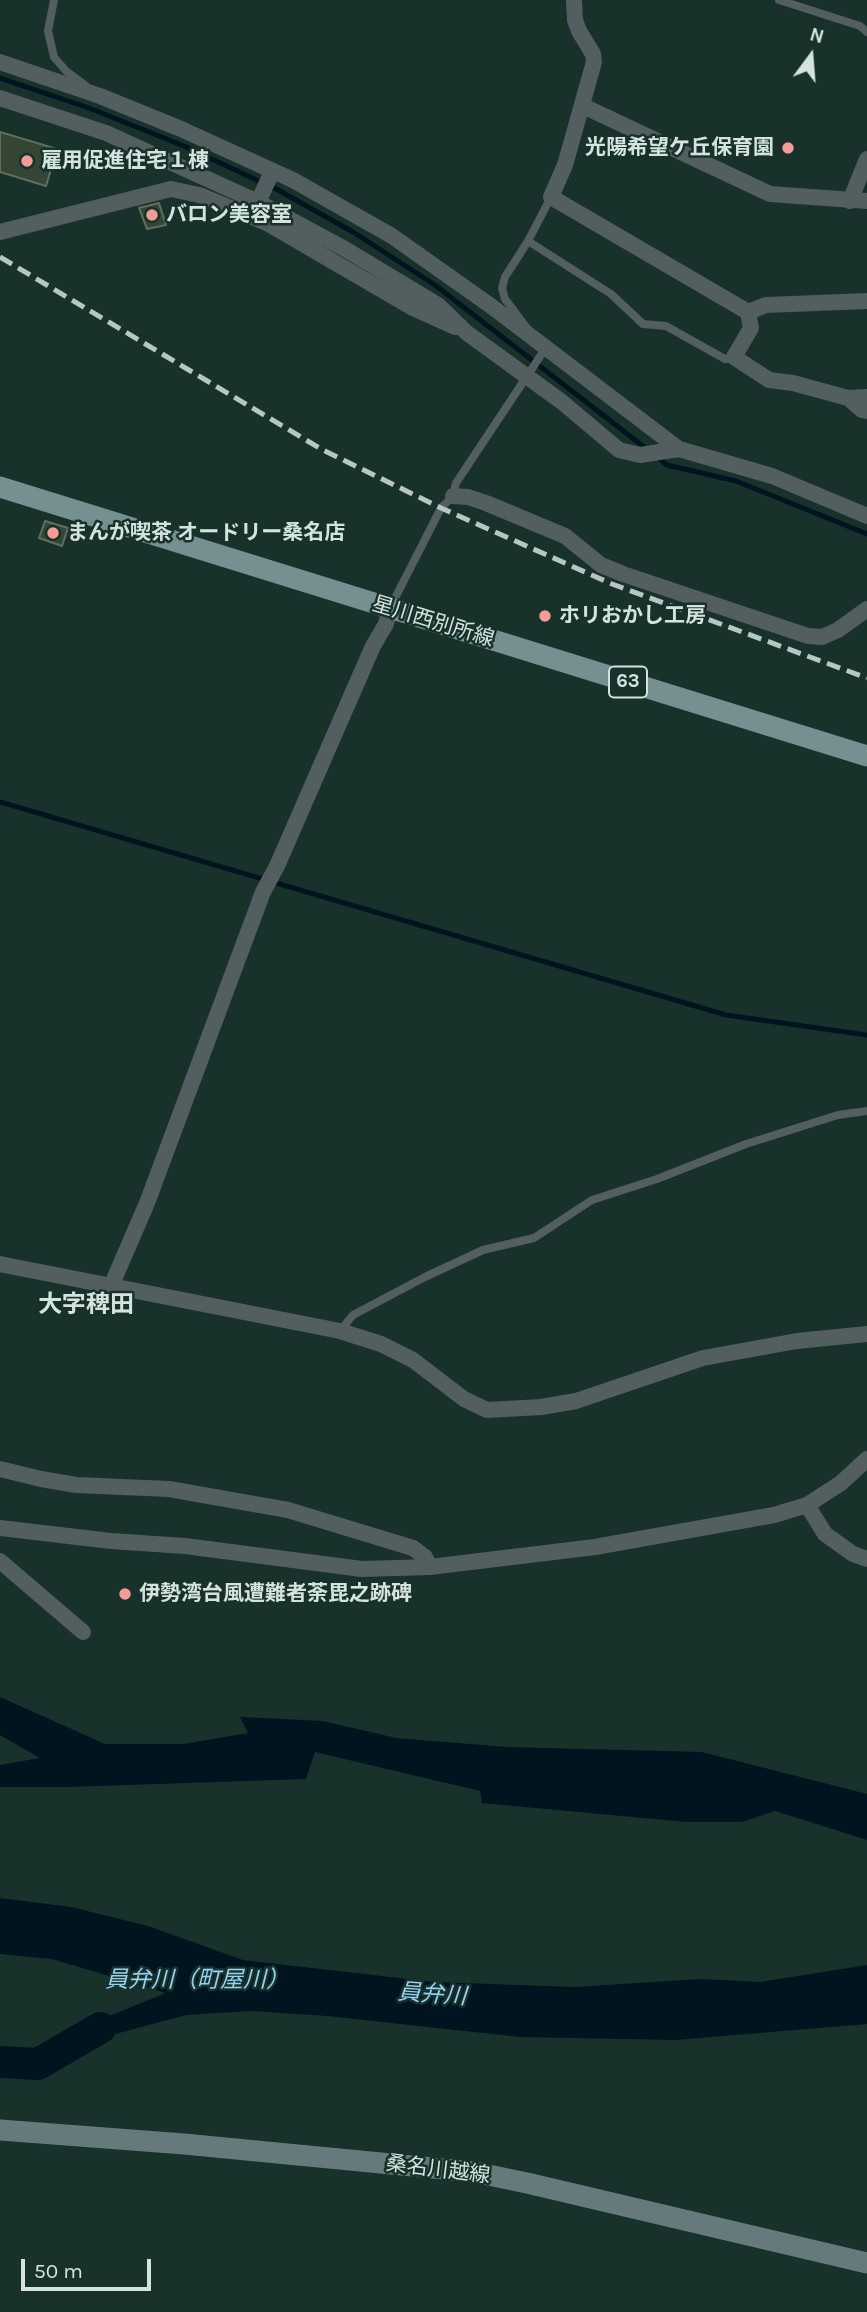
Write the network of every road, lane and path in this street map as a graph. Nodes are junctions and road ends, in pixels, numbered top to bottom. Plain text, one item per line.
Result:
1 (54, 0) edge
2 (574, 0) edge
3 (779, 0) edge
4 (867, 32) edge
5 (0, 62) edge
6 (100, 96) junction
7 (0, 98) edge
8 (583, 106) junction
9 (867, 159) edge
10 (271, 174) junction
11 (551, 197) junction
12 (259, 200) junction
13 (849, 201) junction
14 (867, 201) edge
15 (0, 232) edge
16 (528, 241) junction
17 (867, 301) edge
18 (748, 312) junction
19 (467, 332) junction
20 (540, 350) junction
21 (737, 358) junction
22 (528, 371) junction
23 (867, 397) edge
24 (848, 398) junction
25 (867, 411) edge
26 (673, 450) junction
27 (0, 486) edge
28 (453, 496) junction
29 (867, 516) edge
30 (867, 608) edge
31 (390, 609) junction
32 (867, 755) edge
33 (867, 1111) edge
34 (0, 1264) edge
35 (112, 1284) junction
36 (340, 1331) junction
37 (867, 1334) edge
38 (867, 1459) edge
39 (0, 1469) edge
40 (807, 1505) junction
41 (0, 1528) edge
42 (867, 1559) edge
43 (0, 1562) edge
44 (430, 1567) junction
45 (83, 1632) dead end
46 (0, 2130) edge
47 (867, 2263) edge

1 - 6 lane
2 - 8 street
3 - 4 lane
5 - 6 street
6 - 10 street
7 - 12 street
8 - 11 street
8 - 13 street
9 - 13 street
10 - 12 street
10 - 20 street
11 - 16 lane
11 - 18 street
12 - 19 street
13 - 14 street
15 - 19 street
16 - 20 lane
16 - 21 lane
17 - 18 street
18 - 21 street
19 - 22 street
20 - 22 lane
20 - 26 street
21 - 24 street
22 - 26 street
22 - 28 lane
23 - 24 street
24 - 25 street
26 - 29 street
27 - 31 main road, 星川西別所線 / 63
28 - 30 street
28 - 31 lane
31 - 32 main road, 星川西別所線 / 63
31 - 35 street
33 - 36 lane
34 - 35 street
35 - 36 street
36 - 37 street
38 - 40 street
39 - 44 street
40 - 42 street
40 - 44 street
41 - 44 street
43 - 45 street
46 - 47 main road, 桑名川越線

